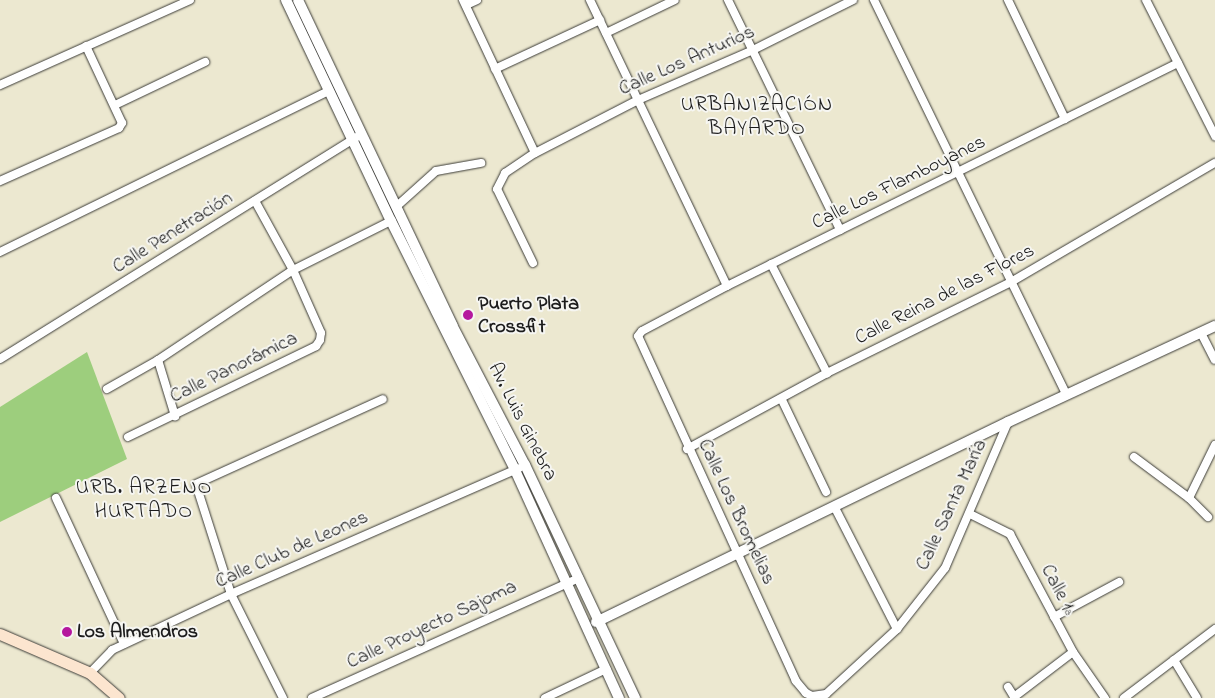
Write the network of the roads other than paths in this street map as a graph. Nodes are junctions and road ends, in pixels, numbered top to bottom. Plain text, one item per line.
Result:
1 (190, 0) edge
2 (286, 0) edge
3 (298, 0) edge
4 (477, 0) edge
5 (590, 0) edge
6 (675, 0) edge
7 (728, 0) edge
8 (853, 0) edge
9 (874, 0) edge
10 (1008, 0) edge
11 (1146, 0) edge
12 (465, 3) edge
13 (600, 20) junction
14 (606, 33) junction
15 (86, 46) junction
16 (753, 50) junction
17 (205, 62) dead end
18 (1178, 63) junction
19 (495, 68) junction
20 (0, 84) edge
21 (328, 91) junction
22 (638, 100) junction
23 (115, 105) junction
24 (1065, 119) junction
25 (364, 134) junction
26 (1215, 136) edge
27 (352, 139) junction
28 (536, 153) junction
29 (481, 163) dead end
30 (1215, 163) edge
31 (958, 172) junction
32 (0, 181) edge
33 (255, 201) junction
34 (397, 206) junction
35 (391, 221) junction
36 (840, 230) junction
37 (0, 252) edge
38 (533, 263) dead end
39 (771, 264) junction
40 (293, 270) junction
41 (1011, 282) junction
42 (727, 286) junction
43 (1215, 326) edge
44 (1201, 333) junction
45 (638, 336) joint
46 (0, 359) edge
47 (158, 360) junction
48 (1215, 360) edge
49 (827, 373) junction
50 (108, 389) dead end
51 (1066, 394) junction
52 (383, 399) dead end
53 (782, 400) junction
54 (175, 416) junction
55 (1008, 422) junction
56 (128, 437) dead end
57 (1215, 445) edge
58 (687, 449) junction
59 (1134, 457) dead end
60 (520, 468) junction
61 (826, 492) dead end
62 (56, 498) dead end
63 (1189, 498) junction
64 (835, 508) junction
65 (970, 514) junction
66 (1208, 517) dead end
67 (738, 554) junction
68 (579, 578) junction
69 (565, 582) junction
70 (1119, 582) dead end
71 (231, 594) junction
72 (1054, 618) junction
73 (600, 620) junction
74 (586, 625) junction
75 (898, 629) junction
76 (1215, 629) edge
77 (0, 634) edge
78 (124, 644) junction
79 (1073, 652) junction
80 (1174, 660) junction
81 (606, 669) junction
82 (90, 673) junction
83 (1008, 687) dead end
84 (812, 696) joint
85 (119, 698) edge
86 (283, 698) edge
87 (312, 698) edge
88 (545, 698) edge
89 (620, 698) edge
90 (636, 698) edge
91 (1014, 698) edge
92 (1105, 698) edge
93 (1124, 698) edge
94 (1196, 698) edge

1 - 15 street
2 - 21 street, Av. Luis Ginebra
3 - 25 street, Av. Luis Ginebra
4 - 12 street
5 - 13 street
6 - 14 street
7 - 16 street
8 - 16 street, Calle Los Anturios
9 - 31 street
10 - 24 street
11 - 18 street
12 - 19 street
13 - 14 street
13 - 19 street
14 - 22 street
15 - 20 street
15 - 23 street
16 - 22 street, Calle Los Anturios
16 - 36 street
17 - 23 street
18 - 24 street, Calle Los Flamboyanes
18 - 26 street
19 - 28 street
21 - 27 street, Av. Luis Ginebra
21 - 37 street
22 - 28 street, Calle Los Anturios
22 - 42 street
23 - 32 street
24 - 31 street, Calle Los Flamboyanes
25 - 27 street, Calle Penetración
25 - 34 street, Av. Luis Ginebra
27 - 33 street, Calle Penetración
27 - 35 street, Av. Luis Ginebra
28 - 38 street, Calle Los Anturios
29 - 34 street
30 - 41 street, Calle Reina de las Flores
31 - 36 street, Calle Los Flamboyanes
31 - 41 street
33 - 40 street, Calle Panorámica
33 - 46 street, Calle Penetración
34 - 60 street, Av. Luis Ginebra
35 - 40 street
35 - 60 street, Av. Luis Ginebra
36 - 39 street, Calle Los Flamboyanes
39 - 42 street, Calle Los Flamboyanes
39 - 49 street
40 - 47 street
40 - 54 street, Calle Panorámica
41 - 49 street, Calle Reina de las Flores
41 - 51 street
42 - 45 street, Calle Los Flamboyanes
43 - 44 street
44 - 48 street
44 - 51 street
45 - 58 street, Calle Los Bromelias
47 - 50 street
47 - 54 street
49 - 53 street, Calle Reina de las Flores
51 - 55 street
52 - 71 street
53 - 58 street, Calle Reina de las Flores
53 - 61 street
54 - 56 street, Calle Panorámica
55 - 64 street
55 - 65 street, Calle Santa María
57 - 63 street
58 - 67 street, Calle Los Bromelias
59 - 63 street
60 - 68 street, Av. Luis Ginebra
60 - 69 street, Av. Luis Ginebra
60 - 71 street, Calle Club de Leones
62 - 78 street
63 - 66 street
64 - 67 street
64 - 75 street
65 - 72 street, Calle 1ª
65 - 75 street, Calle Santa María
67 - 73 street
67 - 84 street, Calle Los Bromelias
68 - 69 street, Calle Proyecto Sajoma
68 - 73 street, Av. Luis Ginebra
69 - 74 street, Av. Luis Ginebra
69 - 87 street, Calle Proyecto Sajoma
70 - 72 street
71 - 78 street, Calle Club de Leones
71 - 86 street
72 - 79 street, Calle 1ª
73 - 74 street
73 - 90 street, Av. Luis Ginebra
74 - 81 street, Av. Luis Ginebra
75 - 84 street, Calle Santa María
76 - 80 street
77 - 82 main road
78 - 82 street, Calle Club de Leones
79 - 91 street
79 - 92 street, Calle 1ª
80 - 93 street
80 - 94 street
81 - 88 street
81 - 89 street, Av. Luis Ginebra
82 - 85 main road
83 - 91 street

